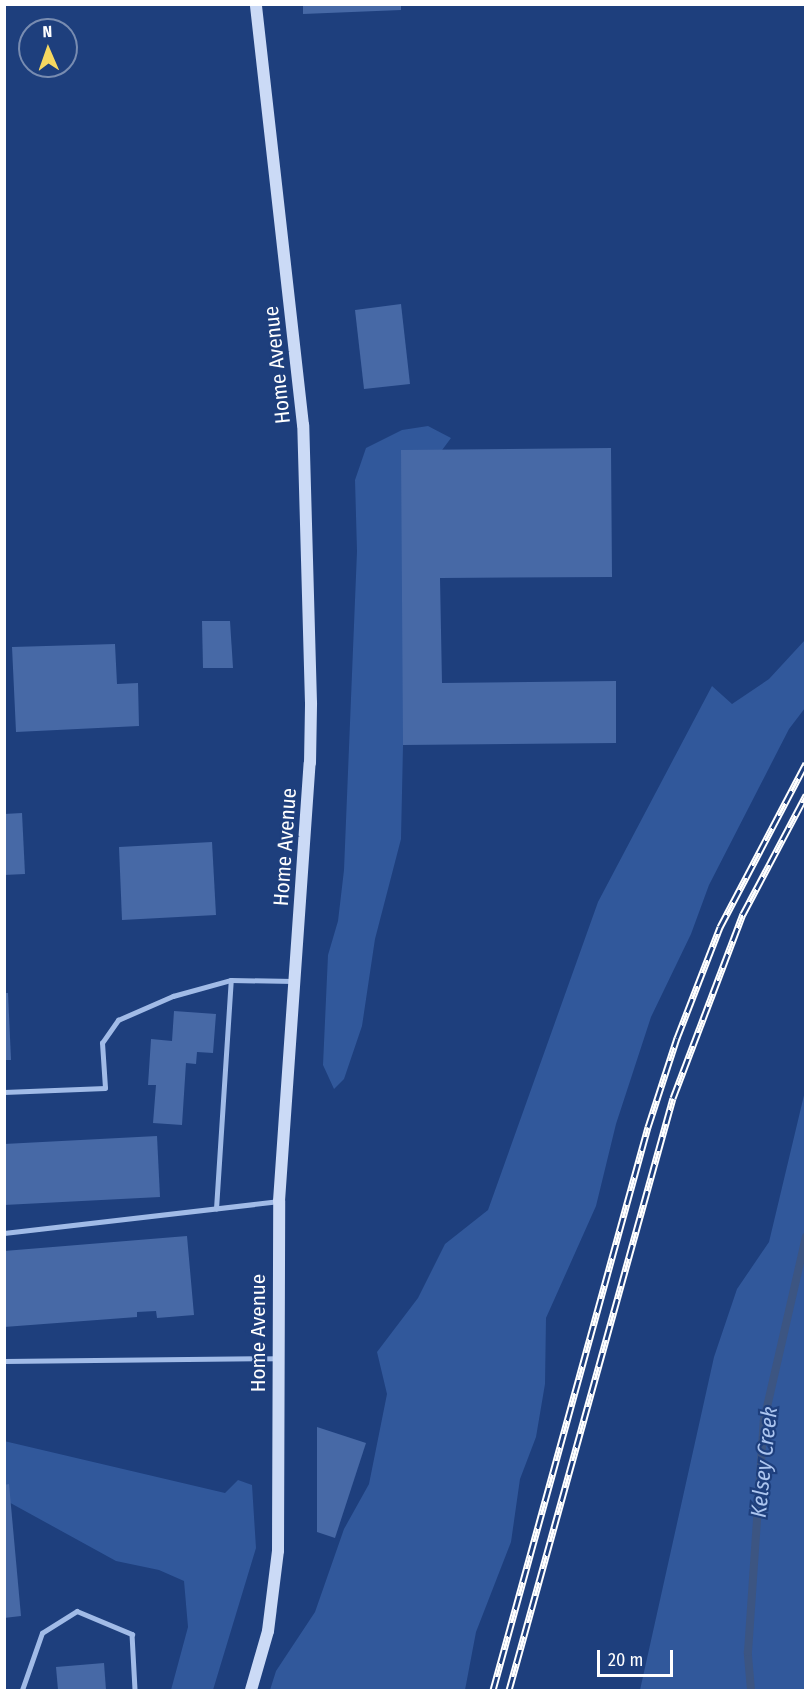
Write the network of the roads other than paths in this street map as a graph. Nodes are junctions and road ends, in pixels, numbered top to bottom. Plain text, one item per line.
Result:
1 (256, 4) edge
2 (231, 981) junction
3 (295, 981) junction
4 (4, 1092) edge
5 (279, 1201) junction
6 (216, 1209) junction
7 (4, 1233) edge
8 (278, 1358) junction
9 (4, 1361) edge
10 (22, 1690) edge
11 (135, 1690) edge
12 (251, 1690) edge

1 - 3 street, Home Avenue
2 - 3 lane
2 - 4 lane
2 - 6 lane
3 - 5 street, Home Avenue
5 - 6 lane
5 - 8 street, Home Avenue
6 - 7 lane
8 - 9 lane
8 - 12 street, Home Avenue
10 - 11 lane

